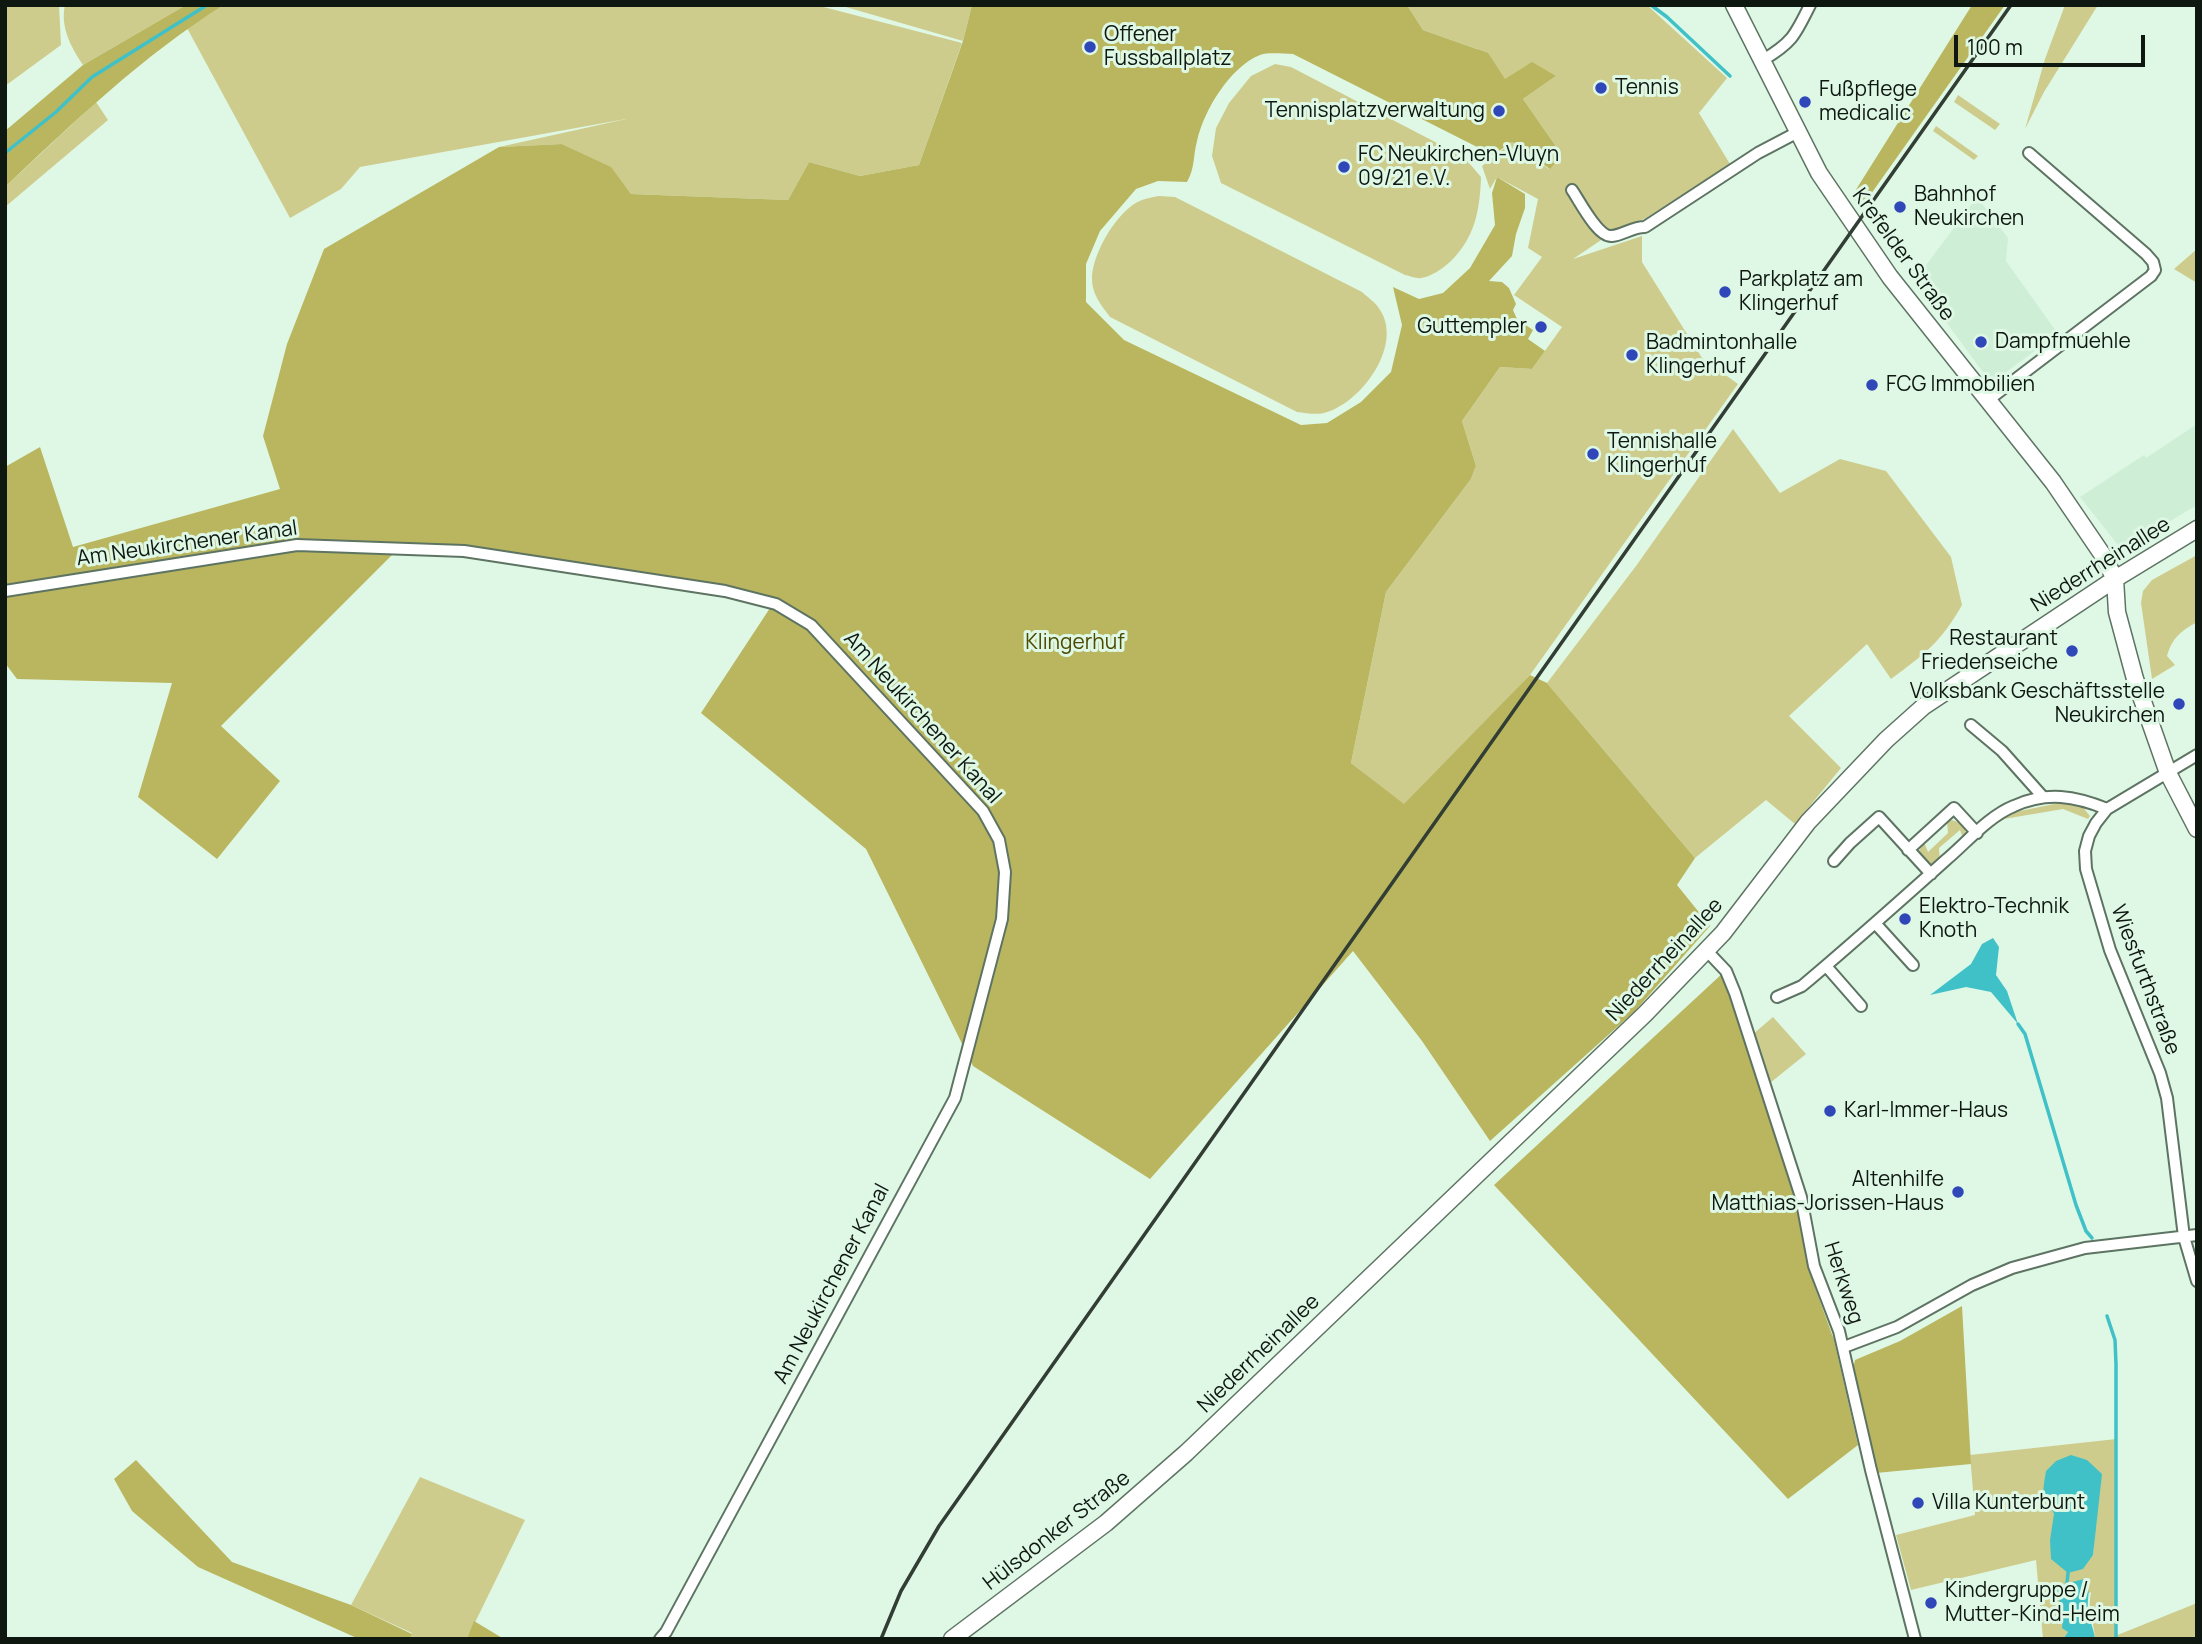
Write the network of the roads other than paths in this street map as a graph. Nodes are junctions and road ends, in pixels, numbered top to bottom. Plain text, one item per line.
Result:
1 (1734, 5) edge
2 (1810, 5) edge
3 (1763, 60) junction
4 (1798, 132) junction
5 (2029, 153) dead end
6 (1572, 190) dead end
7 (1987, 401) junction
8 (2197, 530) edge
9 (2115, 579) junction
10 (5, 591) edge
11 (1971, 725) dead end
12 (2197, 755) edge
13 (2168, 773) junction
14 (2043, 797) junction
15 (2107, 810) junction
16 (2197, 828) edge
17 (1977, 833) junction
18 (1908, 850) junction
19 (1834, 862) dead end
20 (1931, 874) junction
21 (1875, 923) junction
22 (1707, 951) junction
23 (1913, 965) dead end
24 (1826, 966) junction
25 (1777, 997) dead end
26 (1861, 1006) dead end
27 (2197, 1235) edge
28 (2184, 1237) junction
29 (2197, 1281) edge
30 (1844, 1347) junction
31 (1186, 1453) joint
32 (660, 1639) edge
33 (952, 1639) edge
34 (1915, 1639) edge

1 - 3 main road, Krefelder Straße
2 - 3 street
3 - 4 main road, Krefelder Straße
4 - 6 street
4 - 7 main road, Krefelder Straße
5 - 7 street
7 - 9 main road, Krefelder Straße
8 - 9 main road, Niederrheinallee
9 - 13 main road
9 - 22 main road, Niederrheinallee
10 - 32 street, Am Neukirchener Kanal
11 - 14 street
12 - 13 street, Wiesfurthstraße
13 - 15 street, Wiesfurthstraße
13 - 16 main road
14 - 15 street
14 - 17 street
15 - 28 street, Wiesfurthstraße
17 - 18 street
17 - 20 street
18 - 19 street
18 - 20 street
20 - 21 street
21 - 23 street
21 - 24 street
22 - 30 street, Herkweg
22 - 31 main road, Niederrheinallee
24 - 25 street
24 - 26 street
27 - 28 street
28 - 29 street, Wiesfurthstraße
28 - 30 street
30 - 34 street, Herkweg
31 - 33 main road, Hülsdonker Straße

